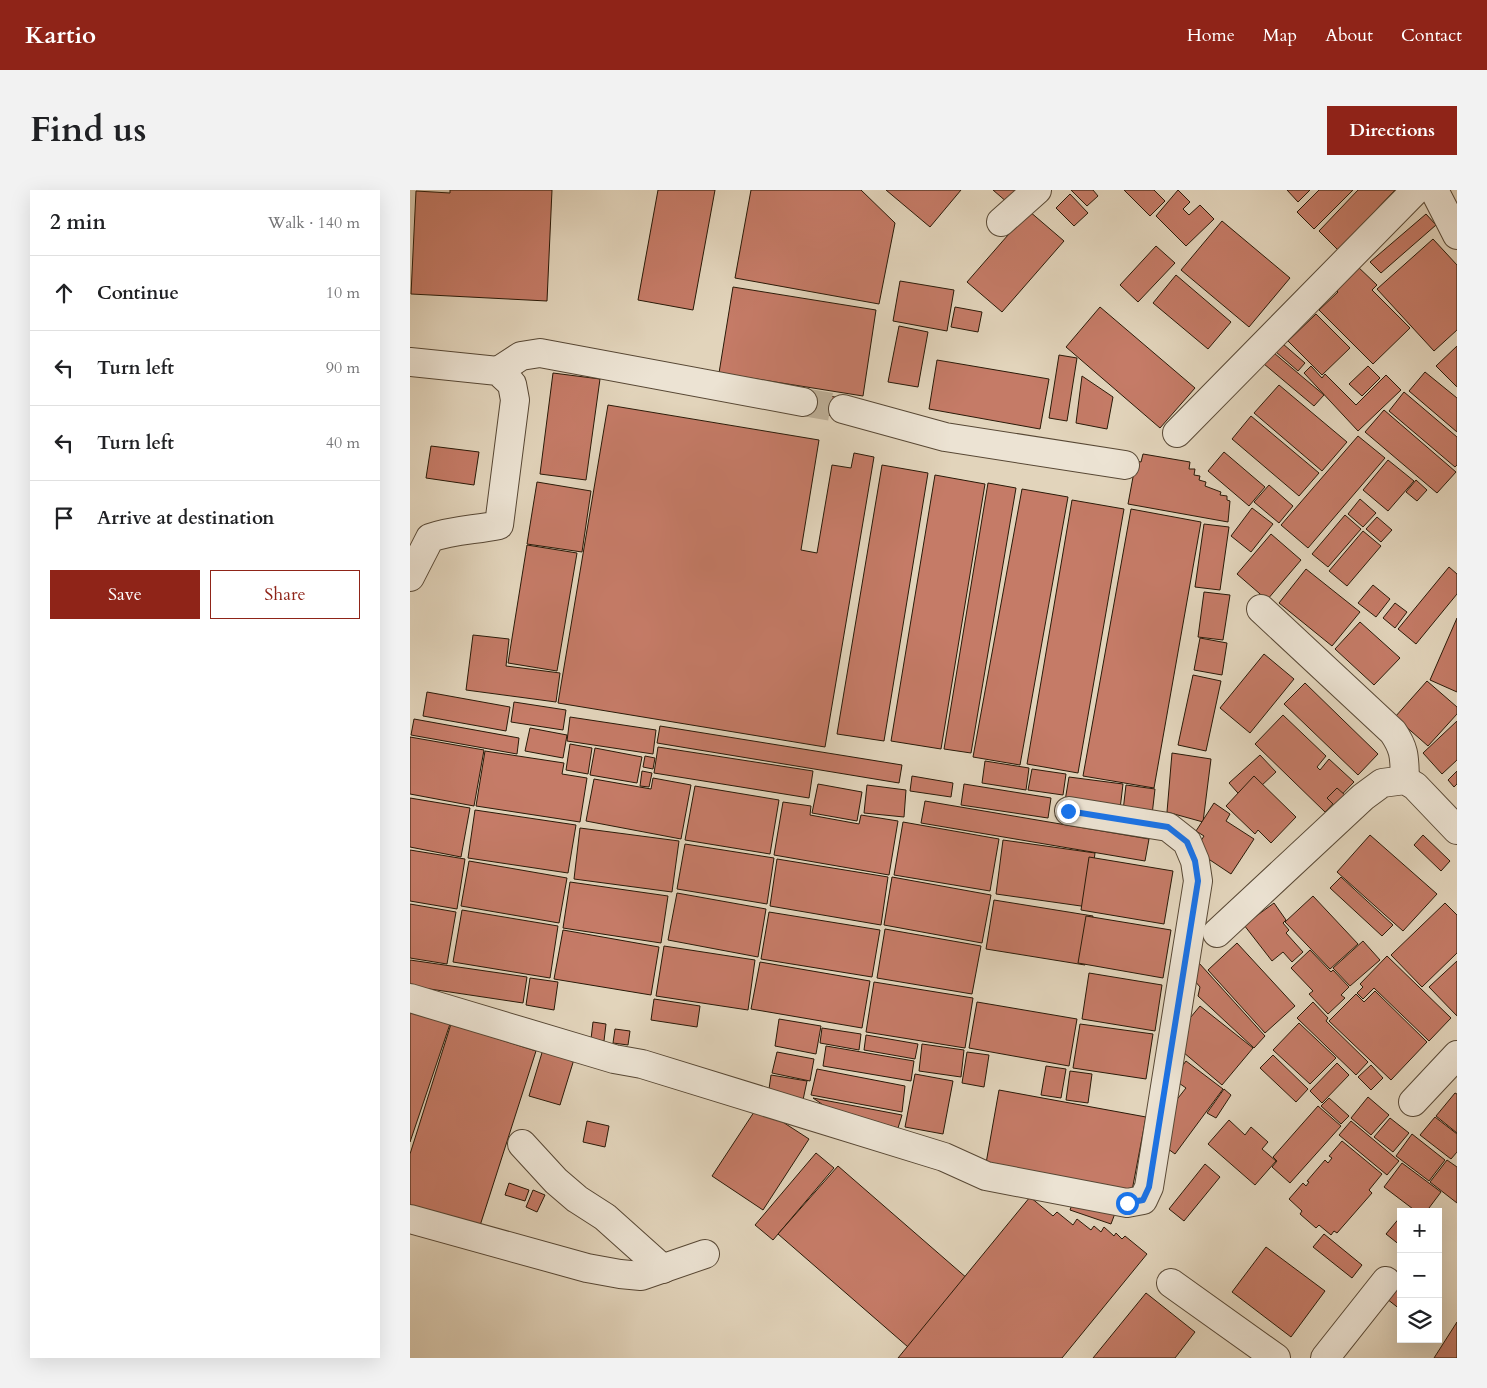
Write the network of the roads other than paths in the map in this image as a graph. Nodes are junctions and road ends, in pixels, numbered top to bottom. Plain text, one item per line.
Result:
1 (1037, 190) edge
2 (1416, 190) edge
3 (1434, 190) edge
4 (1001, 222) dead end
5 (1457, 235) edge
6 (410, 362) edge
7 (498, 371) junction
8 (803, 402) tunnel mouth
9 (843, 409) tunnel mouth
10 (1177, 433) dead end
11 (1125, 466) dead end
12 (410, 577) edge
13 (1261, 609) dead end
14 (1405, 780) junction
15 (1068, 811) dead end
16 (1457, 830) edge
17 (1218, 933) dead end
18 (410, 998) edge
19 (1457, 1055) edge
20 (1413, 1102) dead end
21 (522, 1144) dead end
22 (410, 1219) edge
23 (705, 1254) dead end
24 (664, 1269) junction
25 (1386, 1282) dead end
26 (1171, 1283) dead end
27 (1276, 1358) edge
28 (1325, 1358) edge

1 - 4 street
2 - 10 street
3 - 5 street
6 - 7 street
7 - 8 street
7 - 12 street
9 - 11 street
13 - 14 street
14 - 16 street
14 - 17 street
15 - 18 street
19 - 20 street
21 - 24 street
22 - 24 street
23 - 24 street
25 - 28 street
26 - 27 street

